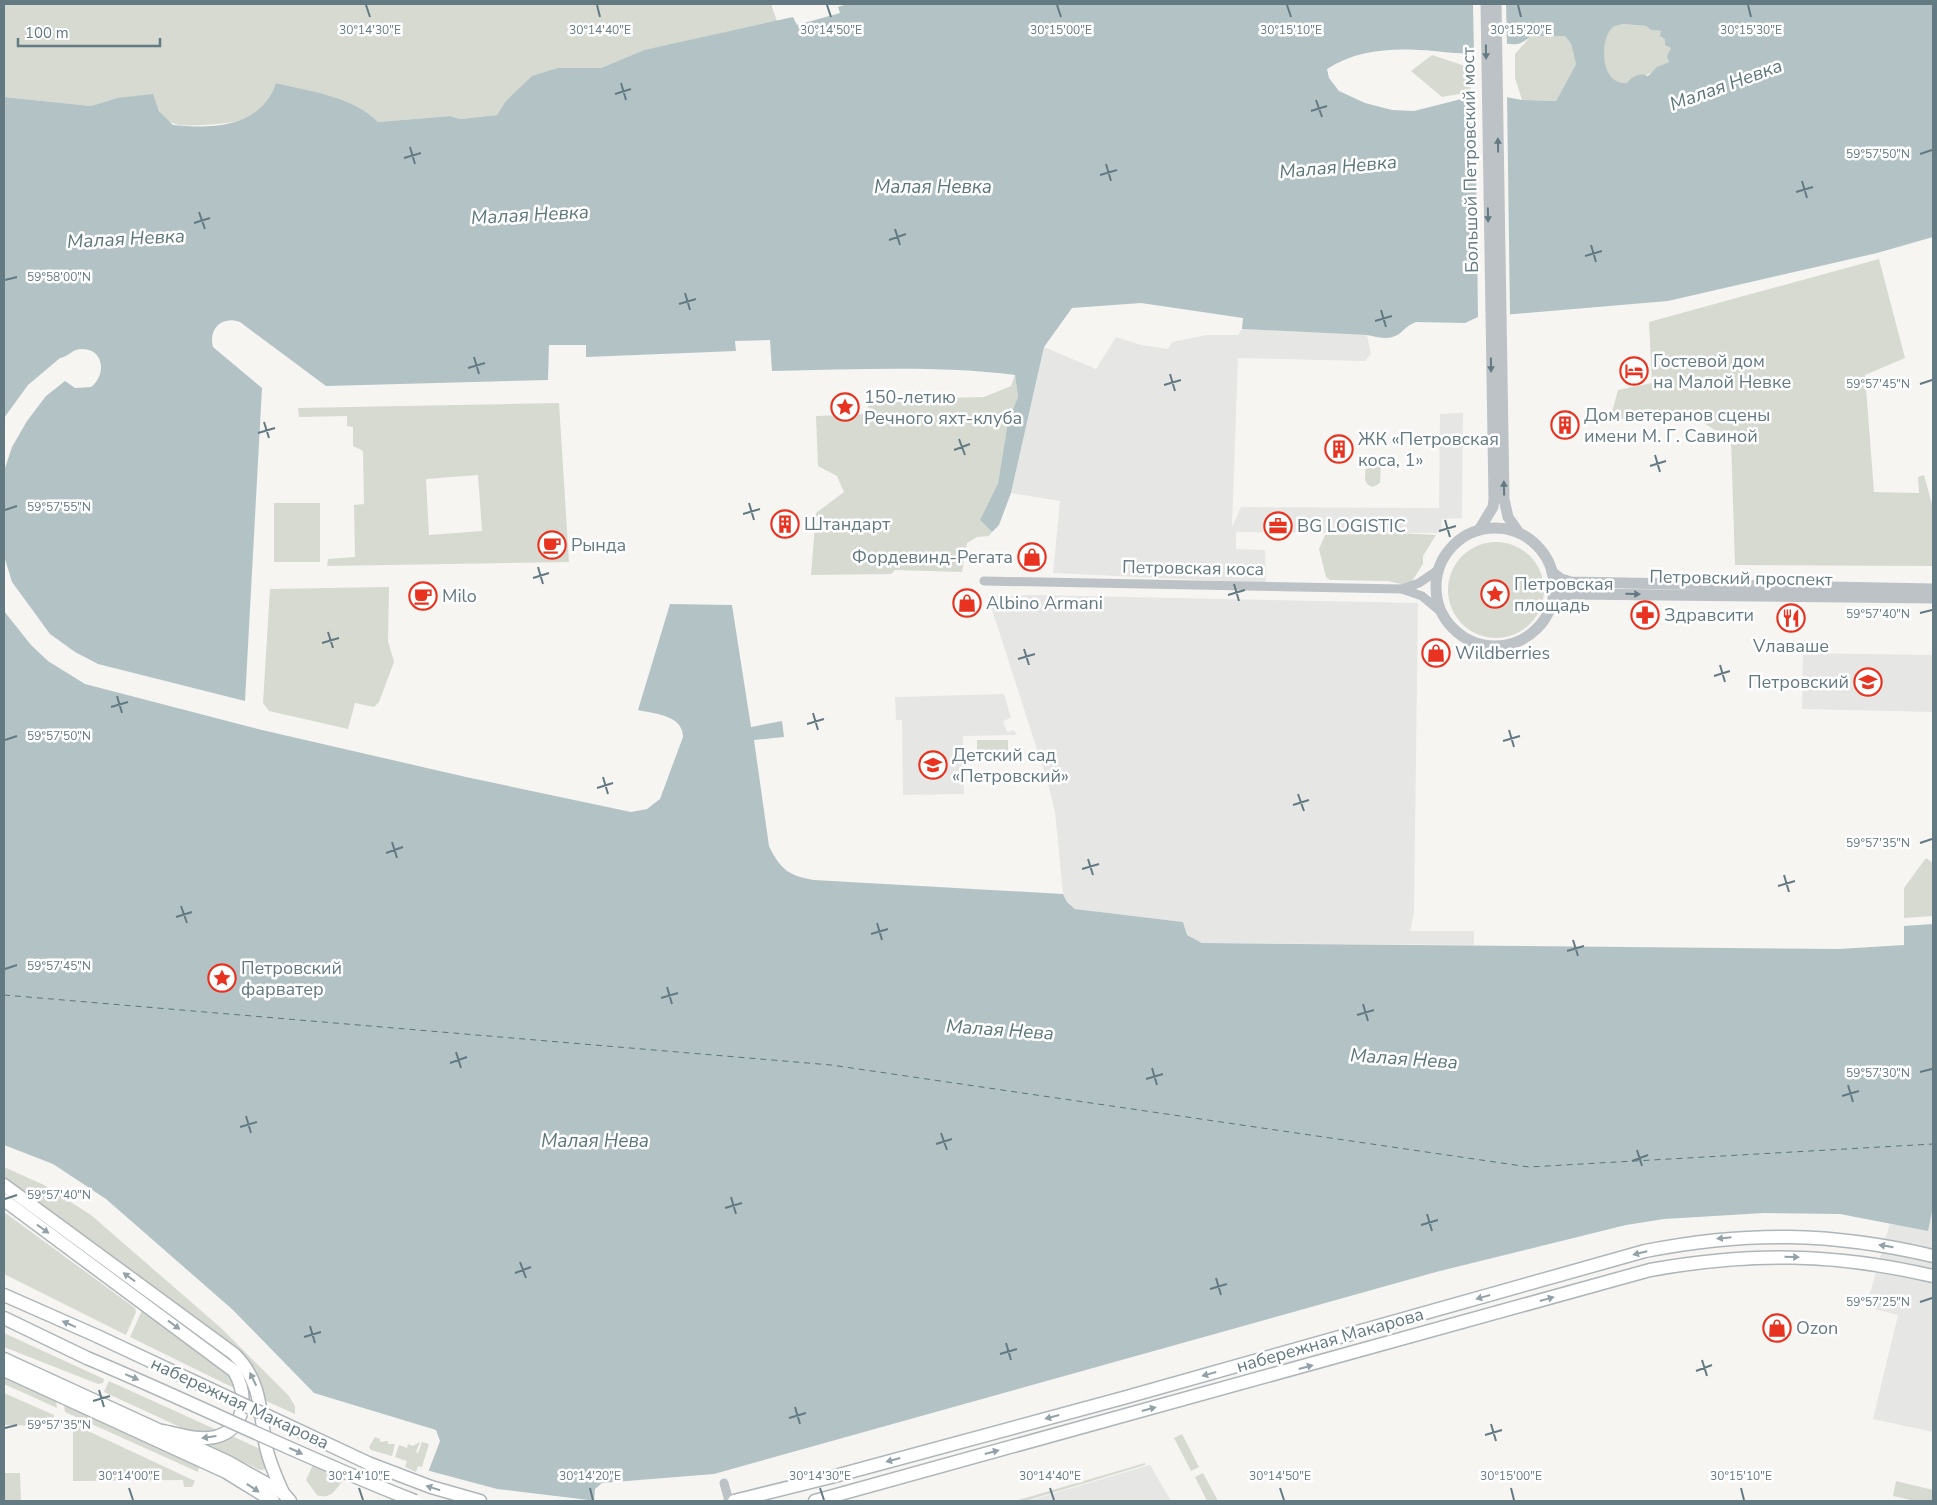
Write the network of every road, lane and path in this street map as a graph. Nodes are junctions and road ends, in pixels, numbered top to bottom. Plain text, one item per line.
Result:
1 (1486, 4) edge
2 (1496, 4) edge
3 (1495, 316) junction
4 (1479, 530) junction
5 (1519, 533) junction
6 (1438, 570) junction
7 (1552, 572) junction
8 (984, 581) dead end
9 (1933, 589) edge
10 (1402, 590) junction
11 (1933, 598) edge
12 (1552, 603) junction
13 (1440, 611) junction
14 (4, 1185) edge
15 (4, 1200) edge
16 (1933, 1256) edge
17 (1933, 1276) edge
18 (4, 1286) edge
19 (4, 1295) edge
20 (41, 1312) junction
21 (4, 1318) edge
22 (4, 1359) edge
23 (4, 1370) edge
24 (162, 1431) junction
25 (724, 1483) dead end
26 (282, 1499) edge
27 (415, 1501) edge
28 (480, 1501) edge
29 (729, 1501) edge
30 (734, 1501) edge
31 (815, 1501) edge

1 -> 3 street, Большой Петровский мост
3 -> 2 street, Большой Петровский мост
3 -> 4 street
5 -> 3 street
4 - 5 street
4 - 6 street
5 - 7 street
6 - 10 street, Петровская коса
6 - 13 street
7 - 9 street, Петровский проспект
7 - 12 street
8 - 10 street, Петровская коса
10 - 13 street, Петровская коса
12 -> 11 street, Петровский проспект
12 - 13 street
26 -> 14 main road
15 -> 24 main road
16 -> 30 main road, набережная Макарова
31 -> 17 main road, набережная Макарова
18 - 20 main road
19 - 20 main road, набережная Макарова
28 -> 20 main road, набережная Макарова, bridge
21 -> 27 main road, набережная Макарова, bridge
22 - 24 main road
23 -> 26 main road
24 - 26 main road
25 - 29 street

